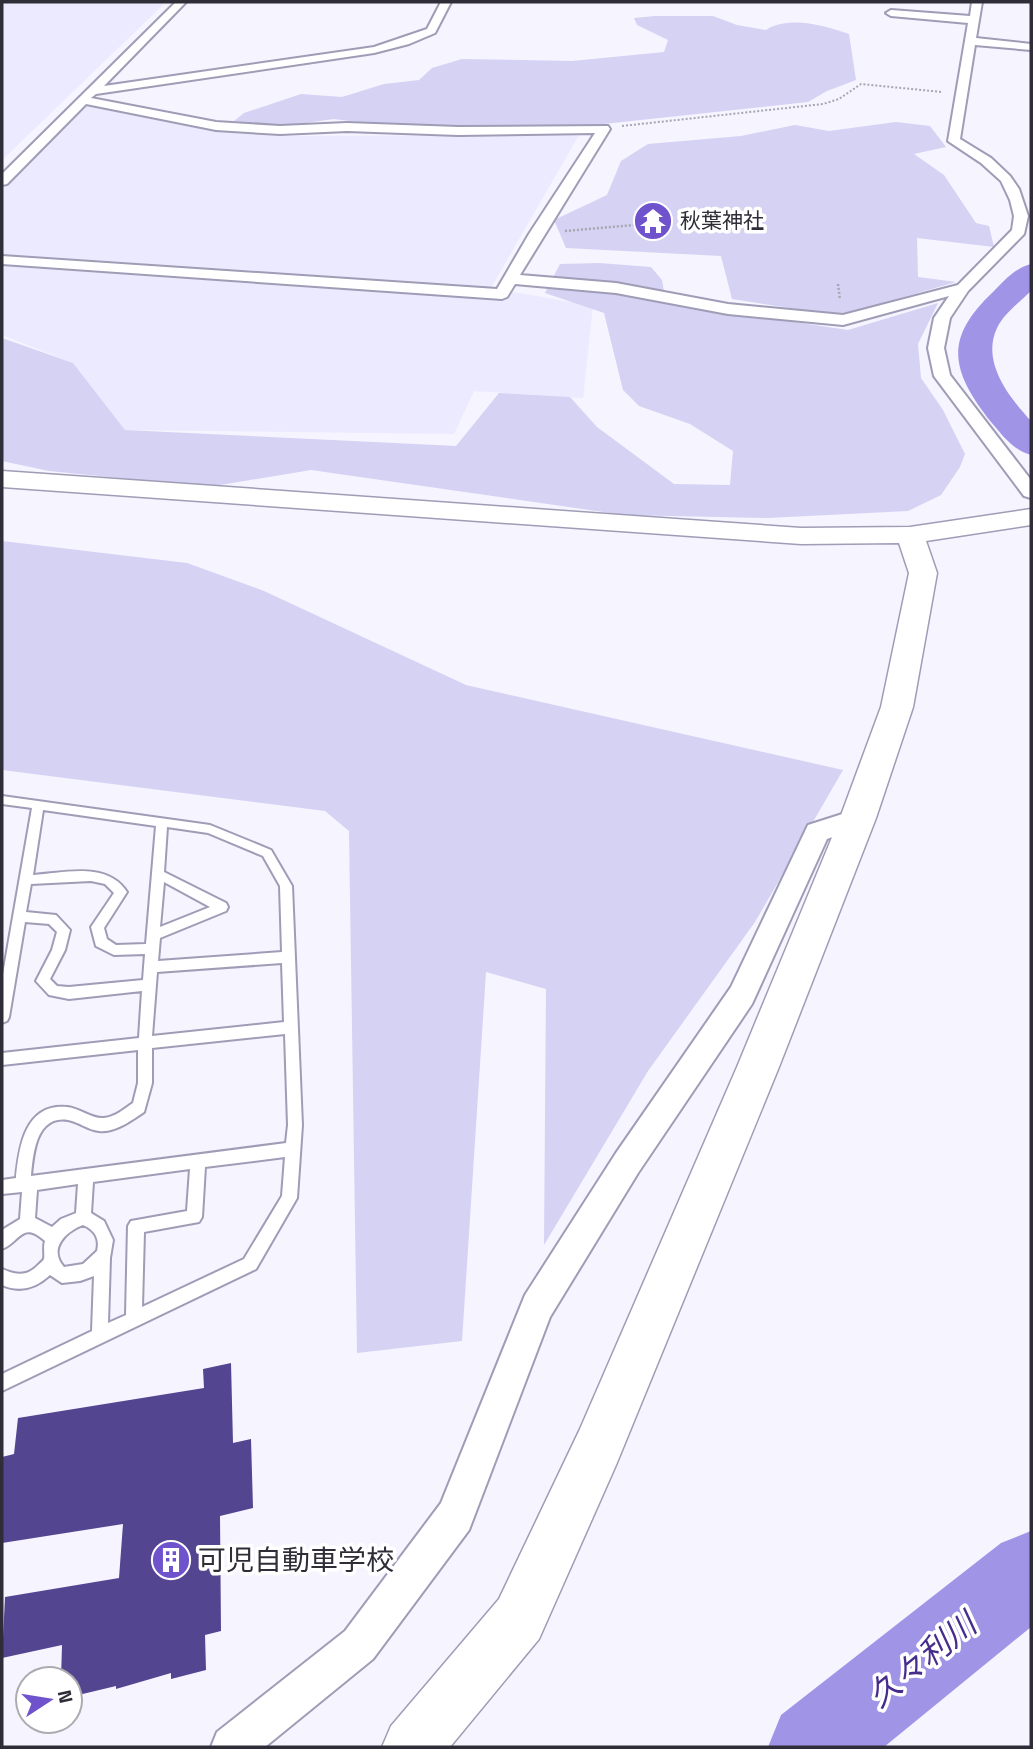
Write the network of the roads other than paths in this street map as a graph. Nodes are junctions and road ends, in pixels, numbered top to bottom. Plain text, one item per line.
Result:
1 (181, 2) edge
2 (446, 2) edge
3 (977, 2) edge
4 (891, 13) dead end
5 (975, 20) junction
6 (971, 41) junction
7 (1031, 47) edge
8 (87, 96) junction
9 (604, 129) joint
10 (2, 181) edge
11 (1026, 217) edge
12 (2, 260) edge
13 (511, 279) junction
14 (963, 288) junction
15 (2, 480) edge
16 (1031, 492) edge
17 (1031, 517) edge
18 (909, 534) junction
19 (2, 800) edge
20 (38, 807) junction
21 (859, 818) junction
22 (162, 822) junction
23 (160, 875) junction
24 (25, 880) junction
25 (19, 916) junction
26 (153, 942) junction
27 (289, 957) junction
28 (152, 967) junction
29 (150, 985) junction
30 (2, 1017) edge
31 (292, 1027) junction
32 (145, 1044) junction
33 (2, 1059) edge
34 (293, 1149) junction
35 (198, 1162) junction
36 (86, 1177) junction
37 (27, 1184) junction
38 (2, 1187) edge
39 (83, 1218) junction
40 (27, 1224) junction
41 (53, 1239) junction
42 (2, 1242) edge
43 (102, 1258) junction
44 (51, 1263) junction
45 (2, 1277) edge
46 (134, 1321) junction
47 (100, 1337) junction
48 (2, 1383) edge
49 (232, 1747) edge
50 (412, 1747) edge

1 - 8 street
2 - 8 street
3 - 5 street
4 - 5 street
5 - 6 street
6 - 7 street
6 - 11 street
8 - 9 street
8 - 10 street
9 - 13 street
11 - 14 street
12 - 13 street
13 - 14 street
14 - 16 street
15 - 18 street
17 - 18 street
18 - 21 street
19 - 20 lane
20 - 22 lane
20 - 24 lane
21 - 49 street
21 - 50 street
22 - 23 lane
22 - 27 lane
23 - 26 lane
23 - 26 lane
24 - 25 lane
24 - 26 lane
25 - 29 lane
25 - 30 lane
26 - 28 lane
27 - 28 lane
27 - 31 lane
28 - 29 lane
29 - 32 lane
31 - 32 lane
31 - 34 lane
32 - 33 lane
32 - 37 lane
34 - 35 lane
34 - 46 lane
35 - 36 lane
35 - 46 lane
36 - 37 lane
36 - 39 lane
37 - 38 lane
37 - 40 lane
39 - 41 lane
39 - 43 lane
40 - 41 lane
40 - 42 lane
41 - 44 lane
43 - 44 lane
43 - 47 lane
44 - 45 lane
46 - 47 lane
47 - 48 lane

